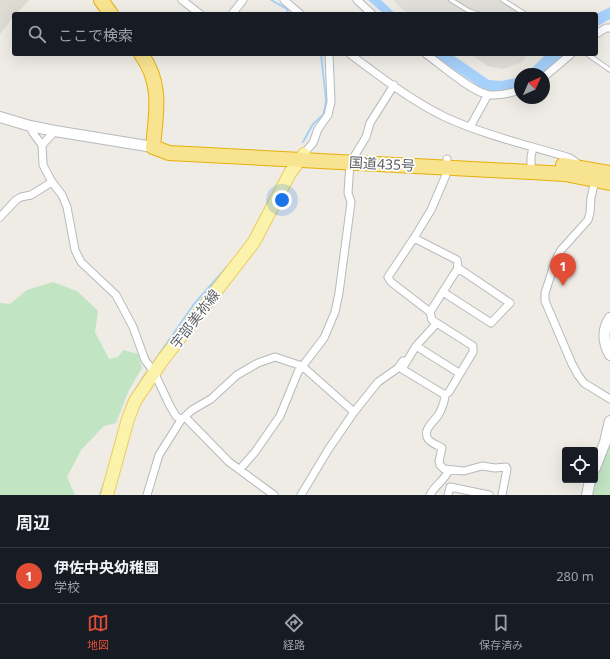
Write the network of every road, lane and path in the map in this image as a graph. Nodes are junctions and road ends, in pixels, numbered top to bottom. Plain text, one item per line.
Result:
1 (101, 0) edge
2 (182, 0) edge
3 (242, 0) edge
4 (284, 0) edge
5 (357, 0) edge
6 (451, 0) edge
7 (503, 0) edge
8 (293, 3) edge
9 (110, 12) edge
10 (197, 12) edge
11 (233, 12) edge
12 (299, 12) edge
13 (370, 12) edge
14 (472, 12) edge
15 (522, 12) edge
16 (610, 28) edge
17 (598, 33) edge
18 (142, 56) edge
19 (329, 56) edge
20 (353, 56) edge
21 (429, 56) edge
22 (569, 56) edge
23 (590, 56) edge
24 (610, 70) edge
25 (550, 72) edge
26 (394, 86) junction
27 (514, 92) edge
28 (486, 94) junction
29 (0, 117) edge
30 (30, 126) junction
31 (470, 127) junction
32 (56, 131) junction
33 (42, 145) junction
34 (533, 146) junction
35 (154, 147) junction
36 (301, 157) junction
37 (353, 159) junction
38 (447, 163) junction
39 (531, 167) junction
40 (584, 168) junction
41 (610, 173) edge
42 (595, 180) junction
43 (52, 182) junction
44 (610, 183) edge
45 (0, 217) edge
46 (414, 238) junction
47 (458, 268) junction
48 (443, 292) junction
49 (430, 312) junction
50 (610, 318) edge
51 (437, 323) junction
52 (416, 346) junction
53 (411, 355) junction
54 (610, 355) edge
55 (302, 366) junction
56 (154, 372) junction
57 (459, 373) junction
58 (445, 395) junction
59 (610, 399) edge
60 (354, 412) junction
61 (183, 419) junction
62 (610, 421) edge
63 (607, 450) edge
64 (598, 464) edge
65 (240, 469) junction
66 (449, 470) junction
67 (589, 483) edge
68 (107, 495) edge
69 (147, 495) edge
70 (274, 495) edge
71 (301, 495) edge
72 (430, 495) edge
73 (448, 495) edge
74 (489, 495) edge
75 (502, 495) edge
76 (587, 495) edge

1 - 9 highway
2 - 10 street
3 - 11 street
4 - 8 street
5 - 13 street
6 - 14 lane
7 - 15 lane
8 - 12 street
16 - 17 street
18 - 35 highway
19 - 36 street
20 - 26 street
21 - 28 street
22 - 25 street
23 - 24 lane
26 - 31 street
26 - 37 street
27 - 28 street
28 - 31 street
29 - 30 street
30 - 32 street
30 - 33 street
31 - 34 street
32 - 33 street
32 - 35 street
33 - 43 street
34 - 39 street
34 - 40 street
35 - 36 highway, 国道435号
36 - 37 highway, 国道435号
36 - 56 main road, 宇部美祢線
37 - 38 highway, 国道435号
37 - 55 street
38 - 39 highway, 国道435号
38 - 46 street
39 - 40 highway, 国道435号
39 - 42 highway, 国道435号
40 - 41 highway, 国道435号
42 - 44 highway, 国道435号
42 - 59 street
43 - 45 street
43 - 56 street
46 - 47 street
46 - 49 street
47 - 48 street
47 - 48 street
48 - 49 street
49 - 51 street
50 - 54 street
51 - 52 street
51 - 57 street
52 - 53 street
52 - 57 street
53 - 58 street
53 - 60 street
55 - 60 street
55 - 61 street
55 - 65 street
56 - 61 street
56 - 68 main road, 宇部美祢線
57 - 58 street
58 - 66 street
60 - 71 street
61 - 65 street
61 - 69 street
62 - 63 street
63 - 64 street
65 - 70 street
66 - 72 street
66 - 75 street
67 - 76 street
73 - 74 street

